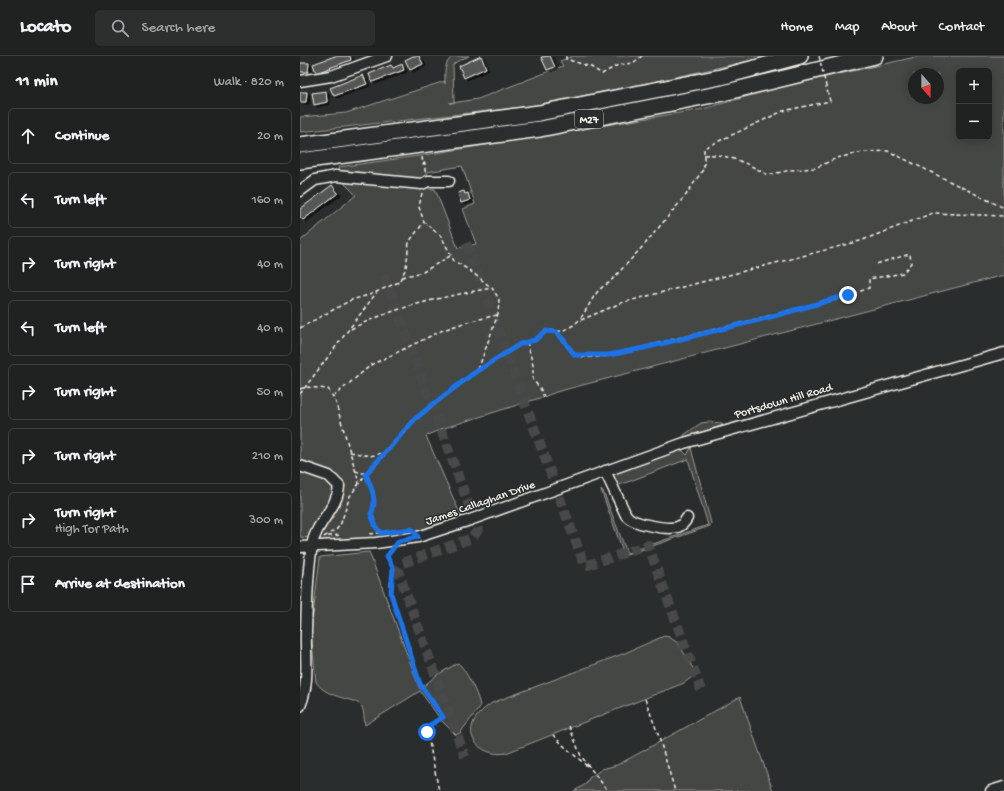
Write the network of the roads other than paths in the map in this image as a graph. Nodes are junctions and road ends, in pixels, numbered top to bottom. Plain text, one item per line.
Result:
1 (387, 56) edge
2 (800, 56) edge
3 (875, 56) edge
4 (300, 81) edge
5 (300, 145) edge
6 (300, 161) edge
7 (449, 181) dead end
8 (300, 191) edge
9 (1004, 353) edge
10 (300, 466) edge
11 (605, 471) junction
12 (572, 483) joint
13 (687, 518) dead end
14 (311, 546) junction
15 (300, 547) edge
16 (300, 706) edge
17 (1004, 786) edge
18 (991, 791) edge

1 - 4 street
2 - 5 highway, M27
3 - 6 highway, M27
7 - 8 street
9 - 11 street, Portsdown Hill Road
10 - 14 street
11 - 12 street, Portsdown Hill Road
11 - 13 street
12 - 14 street, James Callaghan Drive
14 - 15 street, James Callaghan Drive
14 - 16 street
17 - 18 street

